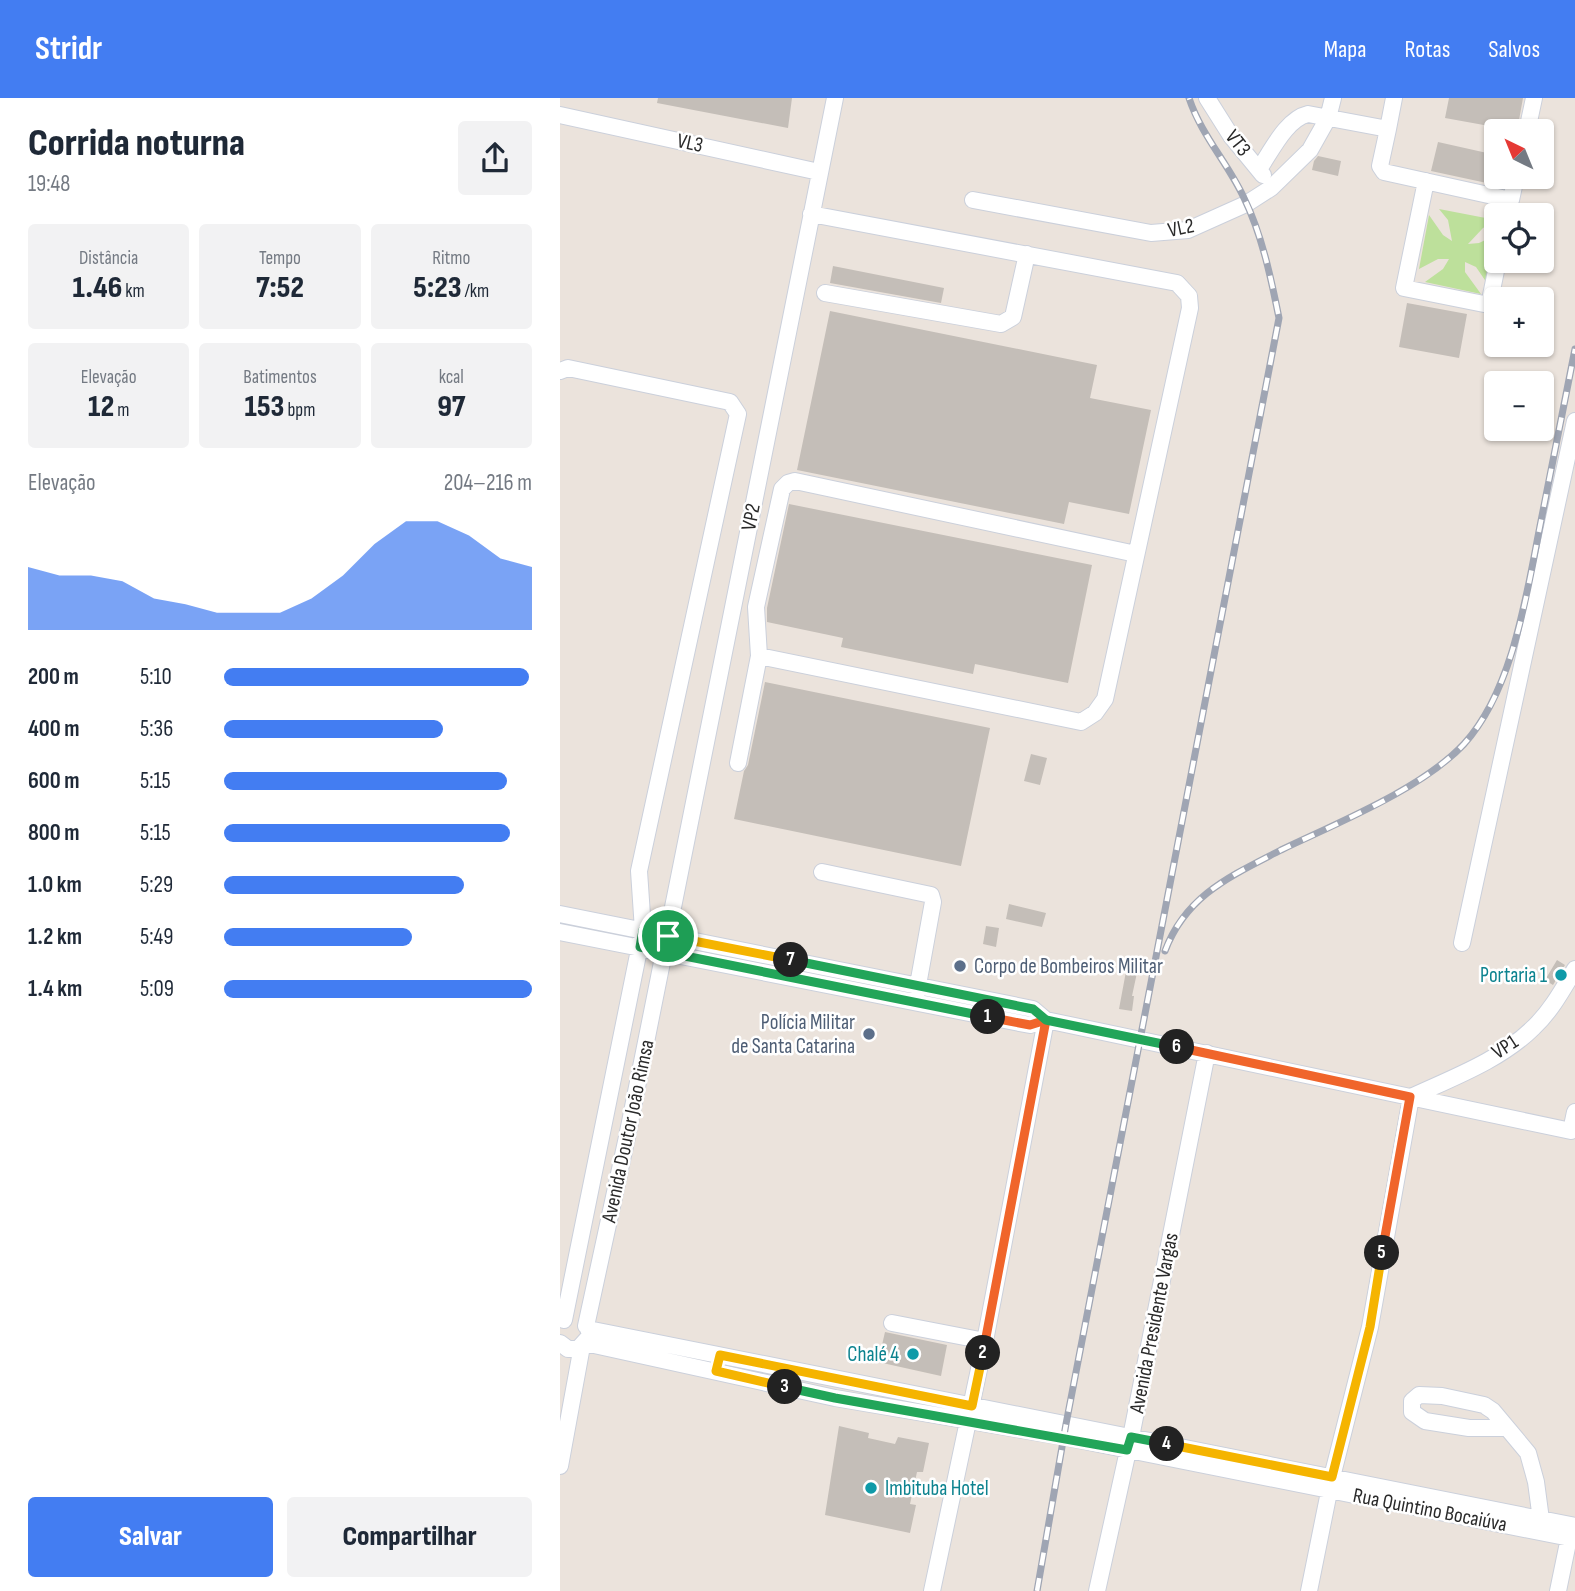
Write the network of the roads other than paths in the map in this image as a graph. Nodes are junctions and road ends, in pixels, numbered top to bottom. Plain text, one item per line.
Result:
1 (835, 98) edge
2 (1207, 98) edge
3 (1333, 98) edge
4 (1394, 98) edge
5 (1534, 98) edge
6 (560, 115) edge
7 (1328, 118) junction
8 (1530, 119) edge
9 (1388, 129) junction
10 (1259, 169) junction
11 (819, 172) junction
12 (1426, 181) junction
13 (1270, 188) junction
14 (974, 200) dead end
15 (1494, 203) edge
16 (811, 214) junction
17 (1027, 254) junction
18 (1496, 273) edge
19 (825, 293) dead end
20 (560, 371) edge
21 (1575, 421) edge
22 (1136, 554) junction
23 (759, 656) junction
24 (738, 764) dead end
25 (822, 872) dead end
26 (560, 914) edge
27 (643, 930) junction
28 (560, 932) edge
29 (668, 936) junction
30 (1462, 943) dead end
31 (640, 947) junction
32 (665, 953) junction
33 (1575, 969) edge
34 (862, 974) junction
35 (858, 991) junction
36 (916, 994) junction
37 (1046, 1020) junction
38 (1207, 1054) junction
39 (1410, 1097) junction
40 (1575, 1112) edge
41 (602, 1132) junction
42 (628, 1137) junction
43 (562, 1322) edge
44 (891, 1323) dead end
45 (585, 1336) junction
46 (985, 1341) junction
47 (560, 1343) edge
48 (690, 1348) junction
49 (720, 1355) junction
50 (686, 1365) junction
51 (716, 1371) junction
52 (839, 1380) junction
53 (835, 1398) junction
54 (972, 1406) junction
55 (968, 1422) junction
56 (1506, 1429) junction
57 (1129, 1443) junction
58 (560, 1466) edge
59 (1331, 1484) junction
60 (1542, 1526) junction
61 (1573, 1532) edge
62 (932, 1591) edge
63 (1097, 1591) edge
64 (1309, 1591) edge
65 (1558, 1591) edge

1 - 11 street, VP2
2 - 10 street, VT3
3 - 7 street, VL2
4 - 9 street
5 - 8 street
6 - 11 street, VL3
7 - 9 street
7 - 10 street
7 - 13 street, VL2
9 - 12 street
10 - 13 street, VT3
11 - 16 street, VP2
12 - 15 street
12 - 18 street
13 - 14 street, VL2
16 - 17 street
16 - 29 street, VP2
17 - 19 street
17 - 22 street
20 - 27 street, Avenida Doutor João Rimsa
21 - 30 street
22 - 23 street
22 - 23 street
23 - 24 street
25 - 36 street
26 - 27 street
27 - 29 street
27 - 31 street, Avenida Doutor João Rimsa
28 - 31 street
29 - 32 street, Avenida Doutor João Rimsa
29 - 34 street
31 - 32 street
31 - 41 street, Avenida Doutor João Rimsa
32 - 35 street
32 - 42 street, Avenida Doutor João Rimsa
33 - 39 street, VP1
34 - 35 street
34 - 36 street
35 - 36 street
36 - 37 street
37 - 38 street
37 - 46 street
38 - 39 street
38 - 57 street, Avenida Presidente Vargas
39 - 40 street
39 - 59 street
41 - 42 street
41 - 43 street, Avenida Doutor João Rimsa
42 - 45 street, Avenida Doutor João Rimsa
43 - 45 street
44 - 46 street
45 - 47 street
45 - 48 street, Rua Quintino Bocaiúva
45 - 50 street, Rua Quintino Bocaiúva
45 - 58 street, Avenida Doutor João Rimsa
46 - 54 street
48 - 49 street, Rua Quintino Bocaiúva
48 - 50 street
49 - 51 street
49 - 52 street, Rua Quintino Bocaiúva
50 - 51 street, Rua Quintino Bocaiúva
51 - 53 street, Rua Quintino Bocaiúva
52 - 53 street
52 - 54 street, Rua Quintino Bocaiúva
53 - 55 street, Rua Quintino Bocaiúva
54 - 55 street
54 - 57 street, Rua Quintino Bocaiúva
55 - 57 street, Rua Quintino Bocaiúva
55 - 62 street
56 - 56 street
56 - 60 street
57 - 59 street, Rua Quintino Bocaiúva
57 - 63 street, Avenida Presidente Vargas
59 - 60 street, Rua Quintino Bocaiúva
59 - 64 street
60 - 61 street, Rua Quintino Bocaiúva
61 - 65 street

